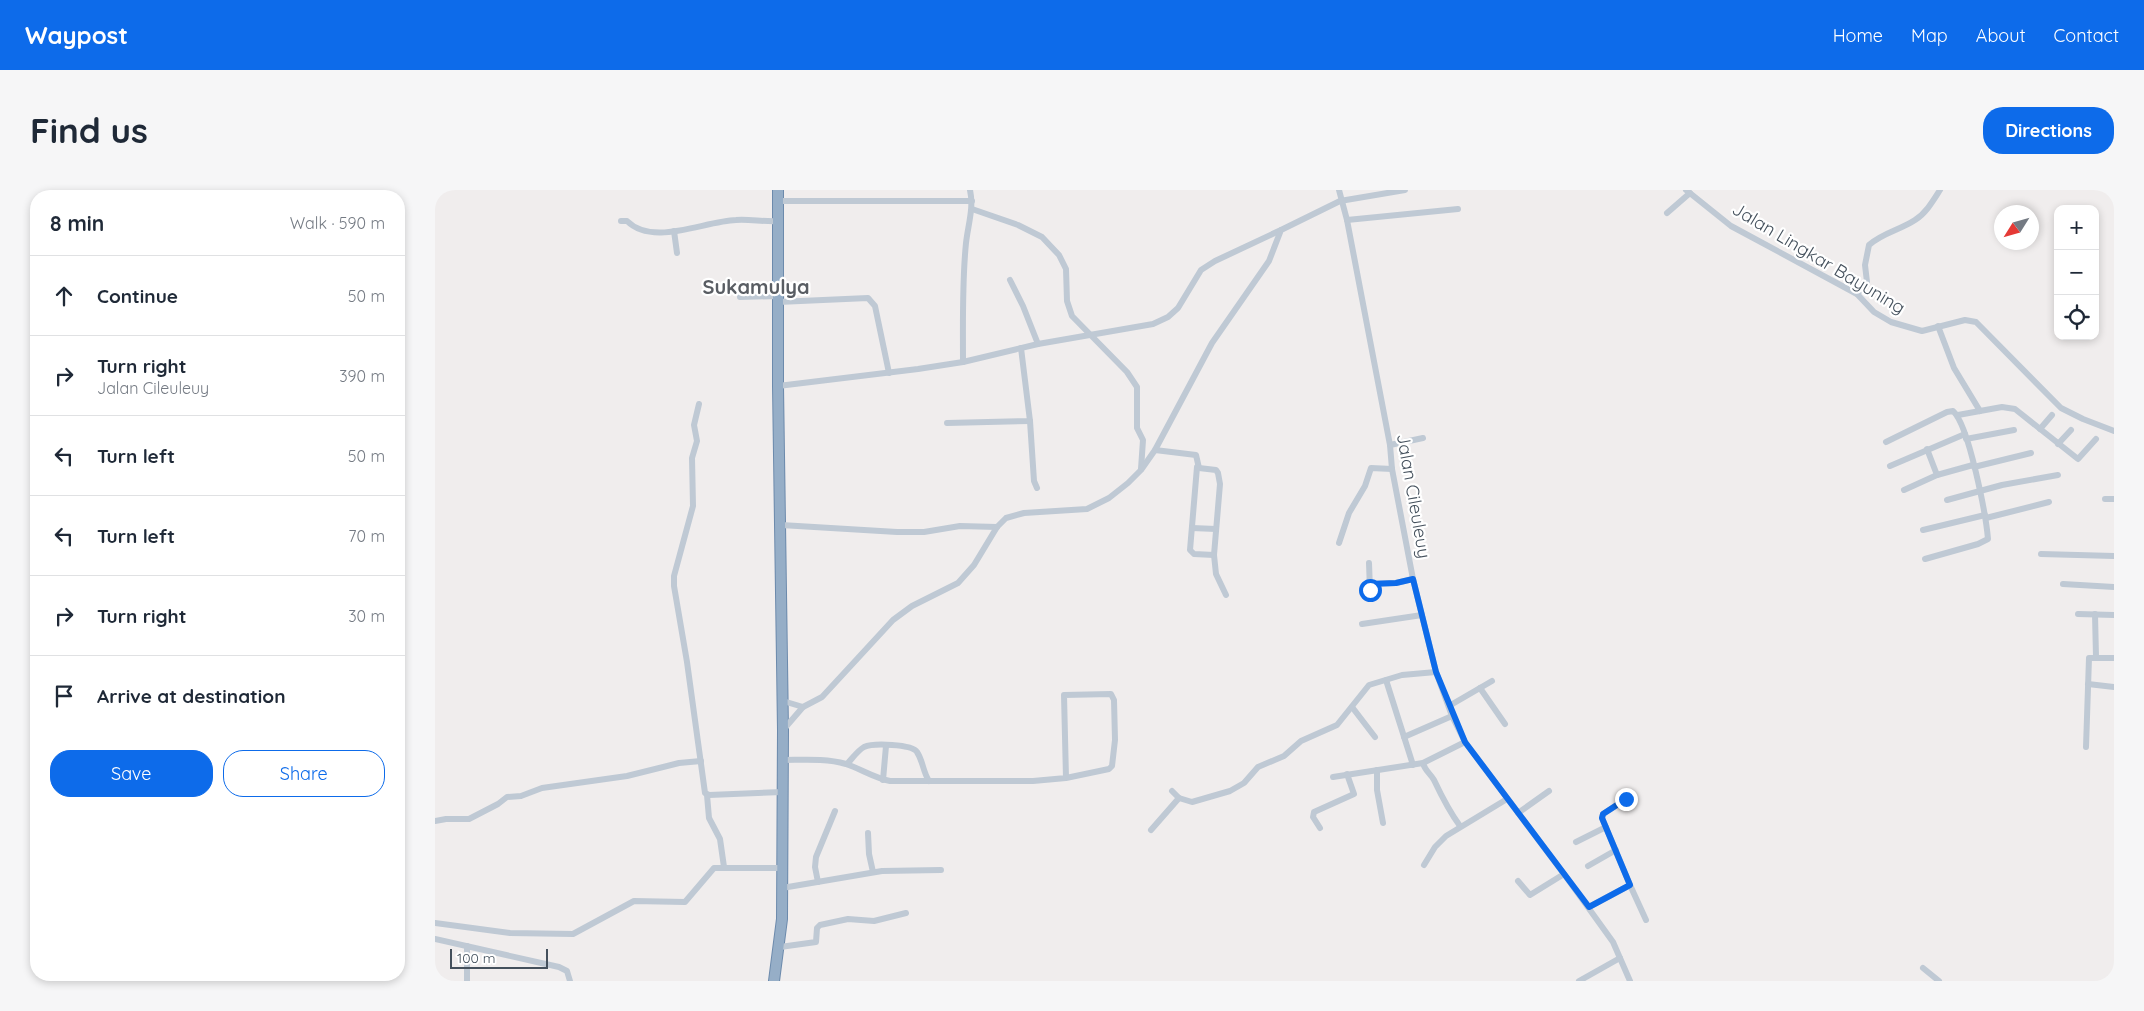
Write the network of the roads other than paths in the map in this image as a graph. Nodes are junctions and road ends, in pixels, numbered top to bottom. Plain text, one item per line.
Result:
1 (778, 190) edge
2 (970, 190) edge
3 (1339, 190) edge
4 (1405, 190) edge
5 (1940, 190) edge
6 (1688, 191) edge
7 (972, 200) junction
8 (778, 201) junction
9 (1340, 201) junction
10 (972, 209) junction
11 (1459, 209) dead end
12 (1667, 213) dead end
13 (621, 220) dead end
14 (1347, 220) junction
15 (779, 221) junction
16 (1281, 230) junction
17 (674, 231) junction
18 (677, 253) dead end
19 (1010, 280) dead end
20 (1857, 294) junction
21 (740, 297) dead end
22 (778, 299) junction
23 (1938, 326) junction
24 (1090, 335) junction
25 (1038, 344) junction
26 (1021, 348) junction
27 (963, 362) junction
28 (889, 373) junction
29 (778, 386) junction
30 (699, 404) dead end
31 (1980, 411) junction
32 (1958, 415) junction
33 (2051, 415) dead end
34 (1030, 421) junction
35 (947, 423) dead end
36 (2039, 429) junction
37 (2014, 430) dead end
38 (2071, 430) dead end
39 (2114, 430) edge
40 (1965, 436) junction
41 (1423, 438) dead end
42 (2096, 439) dead end
43 (1885, 442) dead end
44 (2058, 444) junction
45 (1390, 445) junction
46 (1927, 449) junction
47 (1155, 450) junction
48 (2031, 453) dead end
49 (1890, 466) dead end
50 (1973, 466) junction
51 (1197, 467) junction
52 (1392, 469) junction
53 (1141, 470) junction
54 (1937, 475) junction
55 (2058, 475) dead end
56 (1037, 488) dead end
57 (1903, 490) dead end
58 (1979, 492) junction
59 (2105, 499) dead end
60 (2114, 499) edge
61 (1947, 500) dead end
62 (2049, 502) dead end
63 (1985, 517) junction
64 (781, 526) junction
65 (997, 526) junction
66 (1192, 528) junction
67 (1216, 529) junction
68 (1923, 530) dead end
69 (1339, 543) dead end
70 (2041, 554) dead end
71 (1214, 555) junction
72 (2114, 556) edge
73 (1925, 559) dead end
74 (1369, 563) dead end
75 (1413, 579) junction
76 (2063, 584) dead end
77 (2114, 587) edge
78 (1225, 595) dead end
79 (1422, 614) junction
80 (2078, 614) dead end
81 (2095, 614) junction
82 (2114, 615) edge
83 (1362, 624) dead end
84 (2096, 657) junction
85 (2114, 658) edge
86 (1436, 672) junction
87 (1386, 680) junction
88 (1492, 681) dead end
89 (2088, 684) junction
90 (2114, 686) edge
91 (1480, 688) junction
92 (783, 701) junction
93 (1449, 706) junction
94 (803, 707) junction
95 (1351, 707) junction
96 (1452, 716) junction
97 (1505, 724) dead end
98 (783, 730) junction
99 (1375, 737) dead end
100 (1404, 737) junction
101 (1465, 742) junction
102 (886, 746) junction
103 (2086, 747) dead end
104 (782, 760) junction
105 (701, 761) junction
106 (1423, 763) junction
107 (847, 764) junction
108 (1413, 765) junction
109 (1377, 770) junction
110 (1347, 774) junction
111 (1333, 777) dead end
112 (1066, 778) junction
113 (883, 780) junction
114 (929, 782) junction
115 (1549, 791) dead end
116 (782, 792) junction
117 (1172, 792) dead end
118 (707, 795) junction
119 (1179, 798) junction
120 (1507, 799) junction
121 (1626, 799) dead end
122 (835, 811) dead end
123 (1518, 813) junction
124 (435, 821) edge
125 (1383, 823) dead end
126 (1460, 826) junction
127 (1605, 827) junction
128 (1319, 828) dead end
129 (1151, 830) dead end
130 (869, 833) dead end
131 (1576, 842) dead end
132 (1615, 850) junction
133 (1424, 865) dead end
134 (1588, 866) dead end
135 (724, 867) junction
136 (782, 868) junction
137 (941, 870) dead end
138 (873, 872) junction
139 (1565, 874) junction
140 (1518, 881) dead end
141 (818, 882) junction
142 (1630, 885) junction
143 (782, 888) junction
144 (1589, 907) junction
145 (906, 913) dead end
146 (1646, 920) dead end
147 (435, 923) edge
148 (435, 939) edge
149 (467, 946) junction
150 (780, 947) junction
151 (1620, 958) junction
152 (1923, 968) dead end
153 (467, 981) edge
154 (570, 981) edge
155 (774, 981) edge
156 (1579, 981) edge
157 (1630, 981) edge
158 (1939, 981) edge

1 - 8 highway
2 - 7 street
3 - 9 street, Jalan Cileuleuy
4 - 9 street
5 - 20 street
6 - 12 street
6 - 20 street, Jalan Lingkar Bayuning
7 - 8 street
7 - 10 street
8 - 15 highway
9 - 14 street, Jalan Cileuleuy
9 - 16 street
10 - 24 street
10 - 27 street
11 - 14 street
13 - 17 street
14 - 45 street, Jalan Cileuleuy
15 - 17 street
15 - 22 highway
16 - 24 street
16 - 47 street
17 - 18 street
19 - 25 street
20 - 23 street, Jalan Lingkar Bayuning
21 - 22 street
22 - 28 street
22 - 29 highway
23 - 31 street
23 - 39 street, Jalan Lingkar Bayuning
24 - 25 street
24 - 53 street
25 - 26 street
26 - 27 street
26 - 34 street
27 - 28 street
28 - 29 street
29 - 64 highway
30 - 105 street
31 - 32 street
31 - 36 street
32 - 40 street
32 - 43 street
33 - 36 street
34 - 35 street
34 - 56 street
36 - 44 street
37 - 40 street
38 - 44 street
40 - 46 street
40 - 50 street
41 - 45 street
42 - 44 street
45 - 52 street, Jalan Cileuleuy
46 - 49 street
46 - 54 street
47 - 51 street
47 - 53 street
48 - 50 street
50 - 54 street
50 - 58 street
51 - 66 street
51 - 67 street
52 - 69 street
52 - 75 street, Jalan Cileuleuy
53 - 65 street
54 - 57 street
55 - 58 street
58 - 61 street
58 - 63 street
59 - 60 street
62 - 63 street
63 - 68 street
63 - 73 street
64 - 65 street
64 - 92 highway
65 - 94 street
66 - 67 street
66 - 71 street
67 - 71 street
70 - 72 street
71 - 78 street
74 - 75 street
75 - 79 street, Jalan Cileuleuy
76 - 77 street
79 - 83 street
79 - 86 street, Jalan Cileuleuy
80 - 81 street
81 - 82 street
81 - 84 street
84 - 85 street
84 - 89 street
86 - 87 street
86 - 93 street, Jalan Cileuleuy
87 - 95 street
87 - 100 street
88 - 91 street
89 - 90 street
89 - 103 street
91 - 93 street
91 - 97 street
92 - 94 street
92 - 98 highway
93 - 96 street, Jalan Cileuleuy
94 - 98 street
95 - 99 street
95 - 119 street
96 - 100 street
96 - 101 street, Jalan Cileuleuy
98 - 104 highway
100 - 108 street
101 - 106 street
101 - 120 street, Jalan Cileuleuy
102 - 107 street
102 - 113 street
102 - 114 street
104 - 107 street
104 - 116 highway
105 - 118 street
105 - 124 street
106 - 108 street
106 - 126 street
107 - 113 street
108 - 109 street
109 - 110 street
109 - 125 street
110 - 111 street
110 - 128 street
112 - 112 street
112 - 114 street
113 - 114 street
115 - 123 street
116 - 118 street
116 - 136 highway
117 - 119 street
118 - 135 street
119 - 129 street
120 - 123 street, Jalan Cileuleuy
120 - 126 street
121 - 127 street
122 - 141 street
123 - 139 street, Jalan Cileuleuy
126 - 133 street
127 - 131 street
127 - 132 street
130 - 138 street
132 - 134 street
132 - 142 street
135 - 136 street
135 - 147 street
136 - 143 highway
137 - 138 street
138 - 141 street
139 - 140 street
139 - 144 street, Jalan Cileuleuy
141 - 143 street
142 - 144 street
142 - 146 street
143 - 150 highway
144 - 151 street, Jalan Cileuleuy
145 - 150 street
148 - 149 street
149 - 153 street
149 - 154 street
150 - 155 highway
151 - 156 street
151 - 157 street, Jalan Cileuleuy
152 - 158 street

